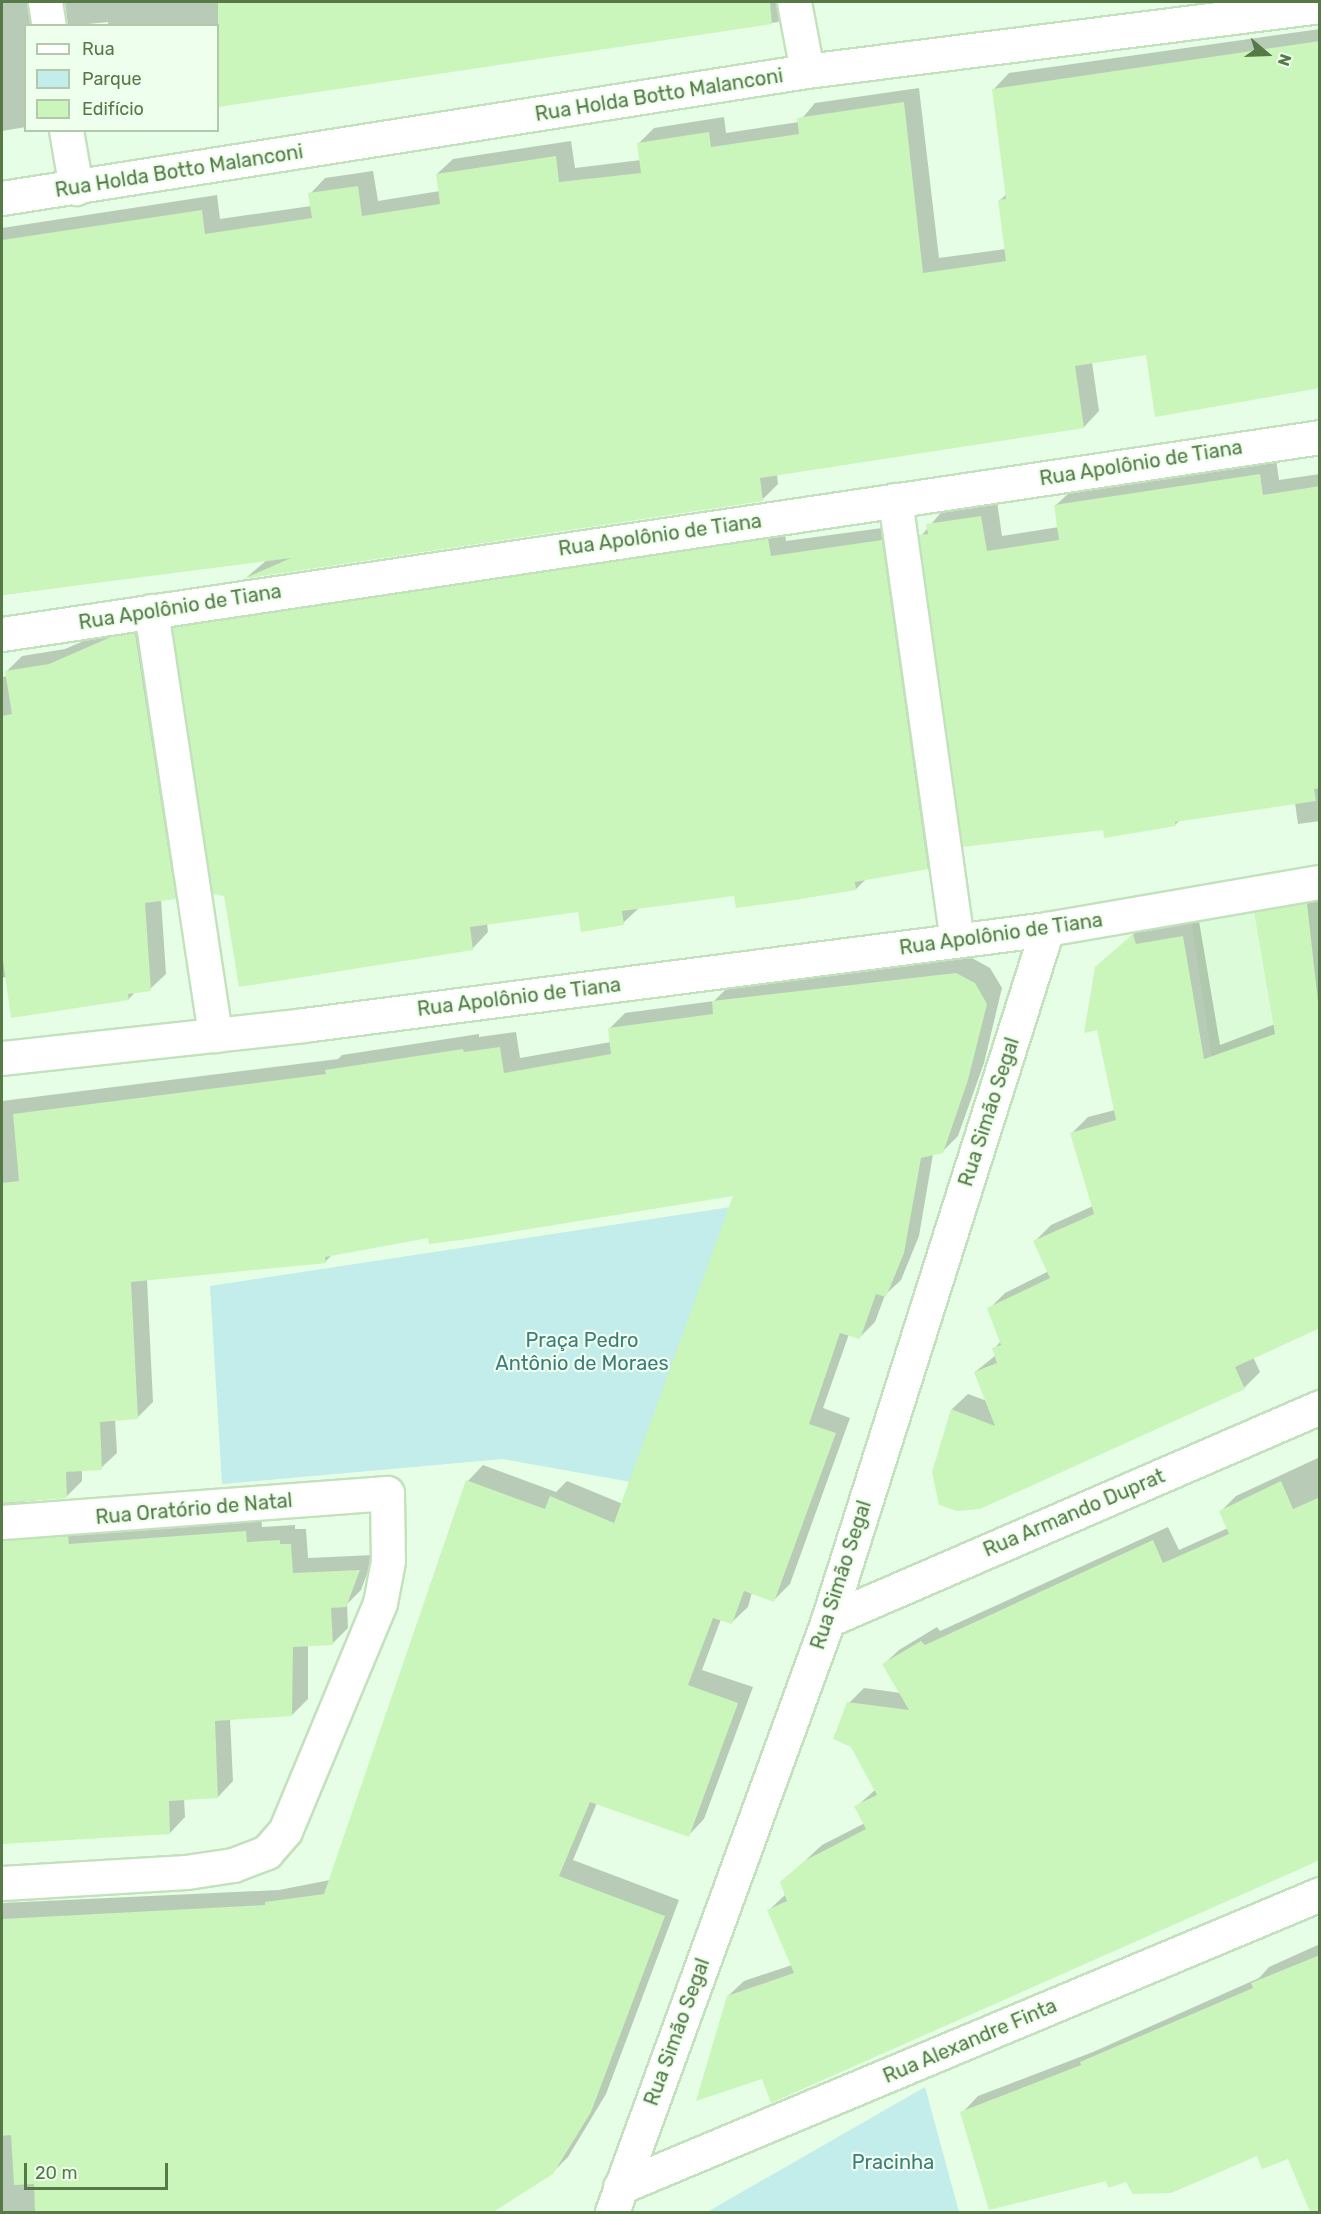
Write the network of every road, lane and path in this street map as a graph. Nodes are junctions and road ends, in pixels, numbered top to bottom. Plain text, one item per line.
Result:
1 (45, 2) edge
2 (794, 2) edge
3 (1320, 6) edge
4 (49, 24) edge
5 (807, 71) junction
6 (66, 132) edge
7 (76, 188) junction
8 (2, 198) edge
9 (1320, 436) edge
10 (895, 500) junction
11 (151, 611) junction
12 (2, 634) edge
13 (1320, 882) edge
14 (1047, 929) junction
15 (957, 940) junction
16 (215, 1035) junction
17 (2, 1058) edge
18 (1320, 1407) edge
19 (2, 1522) edge
20 (828, 1620) junction
21 (2, 1883) edge
22 (1320, 1894) edge
23 (616, 2200) edge

1 - 4 street
2 - 5 street
3 - 5 street, Rua Holda Botto Malanconi
5 - 7 street, Rua Holda Botto Malanconi
6 - 7 street
7 - 8 street, Rua Holda Botto Malanconi
9 - 10 street, Rua Apolônio de Tiana
10 - 11 street, Rua Apolônio de Tiana
10 - 15 street
11 - 12 street, Rua Apolônio de Tiana
11 - 16 street
13 - 14 street, Rua Apolônio de Tiana
14 - 15 street, Rua Apolônio de Tiana
14 - 20 street, Rua Simão Segal
15 - 16 street, Rua Apolônio de Tiana
16 - 17 street, Rua Apolônio de Tiana
18 - 20 street, Rua Armando Duprat
19 - 21 street, Rua Oratório de Natal
20 - 23 street, Rua Simão Segal
22 - 23 street, Rua Alexandre Finta

